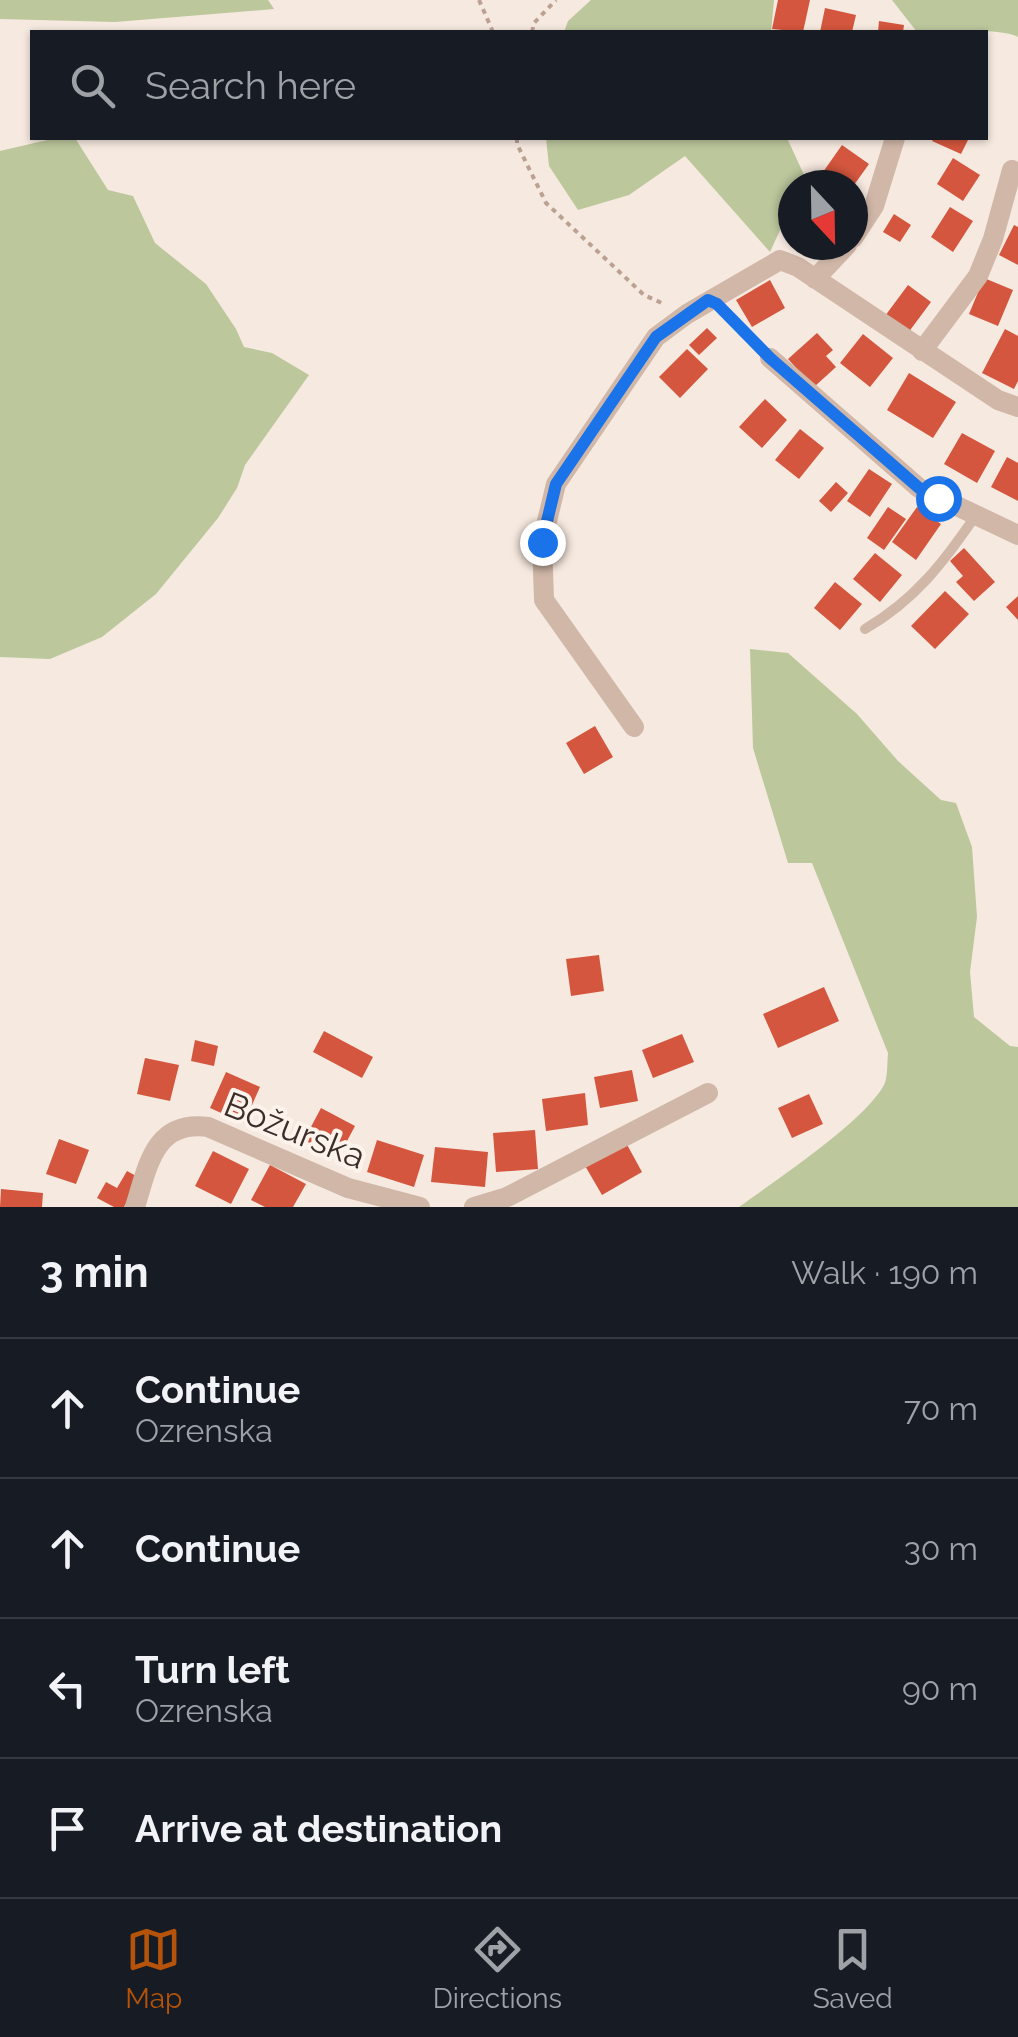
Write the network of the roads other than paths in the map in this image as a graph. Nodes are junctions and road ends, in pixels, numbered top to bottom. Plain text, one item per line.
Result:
1 (894, 140) edge
2 (1012, 170) dead end
3 (868, 215) edge
4 (832, 260) edge
5 (814, 279) junction
6 (922, 351) junction
7 (770, 358) road end
8 (1018, 408) edge
9 (977, 514) junction
10 (1018, 535) edge
11 (865, 629) dead end
12 (634, 727) dead end
13 (708, 1094) dead end
14 (135, 1207) edge
15 (420, 1207) edge
16 (474, 1207) edge

1 - 3 street
2 - 6 street
4 - 5 street
5 - 6 street
5 - 12 street
6 - 8 street
7 - 9 street
9 - 10 street
9 - 11 lane
13 - 16 street
14 - 15 street, Božurska

